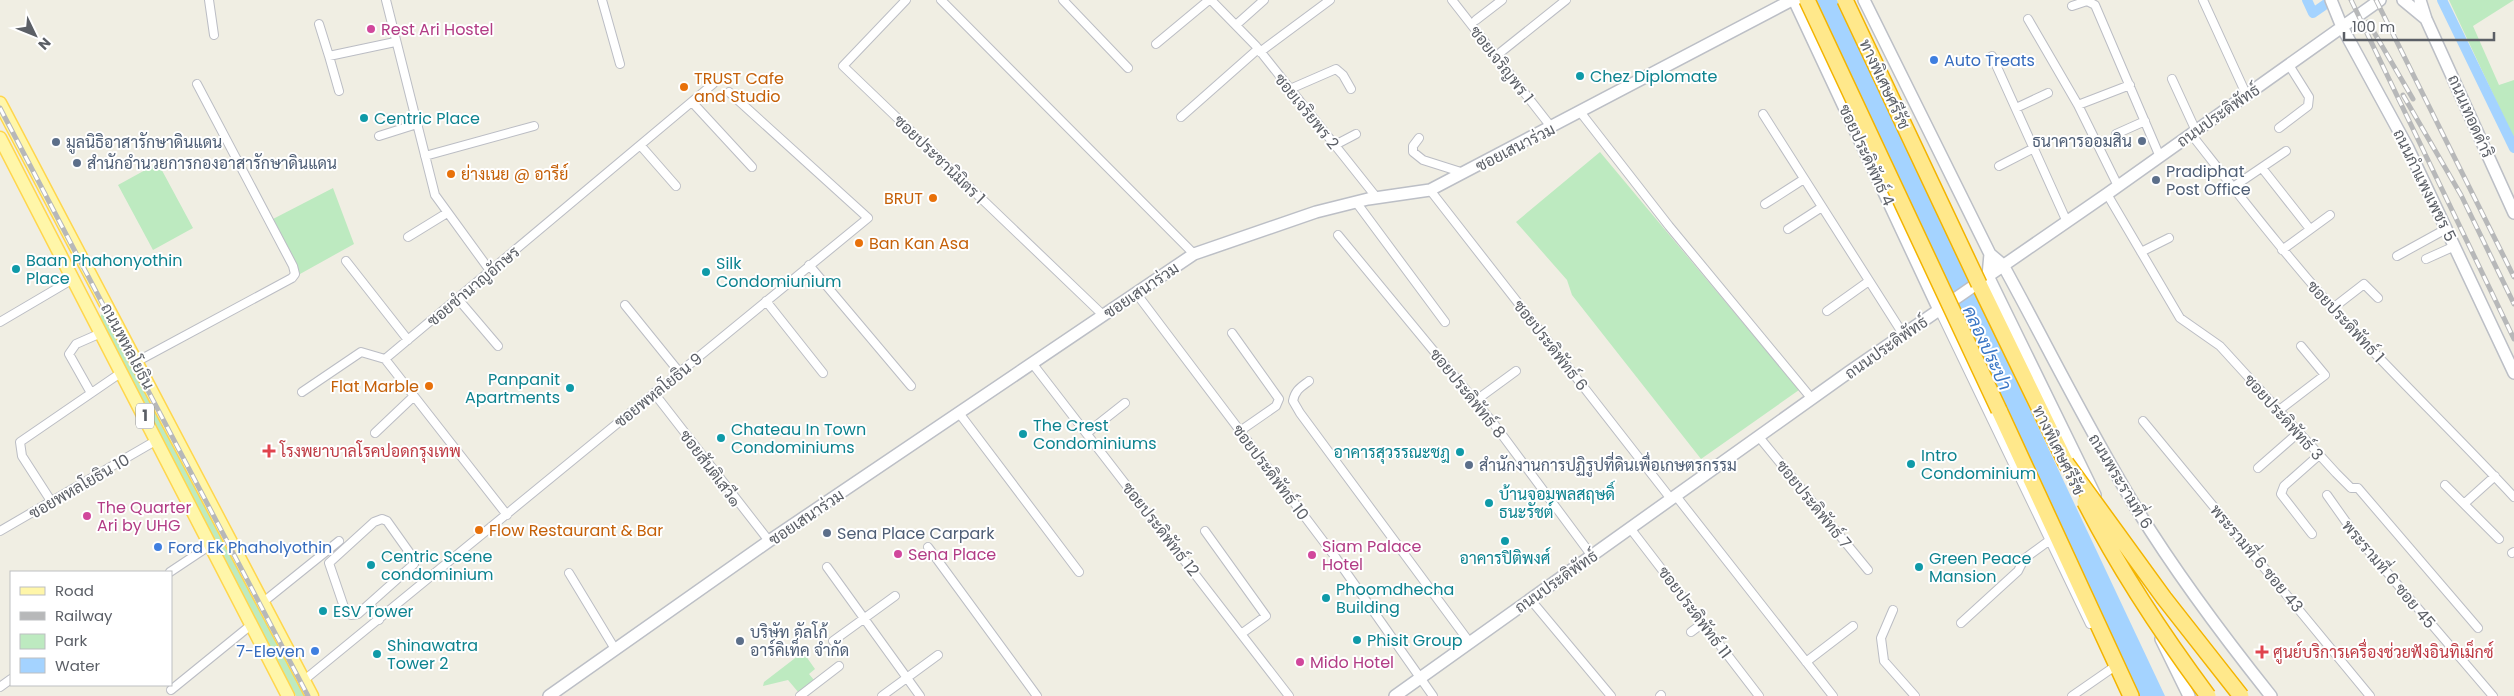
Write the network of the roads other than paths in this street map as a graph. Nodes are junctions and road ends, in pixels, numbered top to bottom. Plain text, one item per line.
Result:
1 (209, 0) edge
2 (386, 0) edge
3 (602, 0) edge
4 (906, 0) edge
5 (941, 0) edge
6 (1210, 0) edge
7 (1264, 0) edge
8 (1330, 0) edge
9 (1452, 0) edge
10 (1502, 0) edge
11 (1566, 0) edge
12 (1793, 0) edge
13 (1807, 0) edge
14 (1845, 0) edge
15 (1864, 0) edge
16 (2203, 0) edge
17 (2380, 0) edge
18 (2403, 0) edge
19 (2420, 0) edge
20 (1069, 2) edge
21 (2333, 5) edge
22 (2072, 6) dead end
23 (2028, 19) dead end
24 (2426, 19) junction
25 (1476, 20) dead end
26 (319, 24) dead end
27 (1236, 25) junction
28 (2342, 28) junction
29 (214, 35) dead end
30 (395, 42) junction
31 (1156, 44) dead end
32 (1259, 50) junction
33 (1501, 52) dead end
34 (329, 56) junction
35 (1992, 56) dead end
36 (620, 64) dead end
37 (2289, 65) junction
38 (1128, 68) dead end
39 (2172, 78) dead end
40 (197, 84) dead end
41 (713, 84) dead end
42 (2130, 85) junction
43 (1290, 89) junction
44 (1350, 89) dead end
45 (339, 91) dead end
46 (729, 92) dead end
47 (2048, 93) dead end
48 (2247, 96) junction
49 (692, 102) junction
50 (0, 103) edge
51 (2078, 105) junction
52 (2016, 108) junction
53 (1581, 112) junction
54 (1763, 114) dead end
55 (1181, 117) dead end
56 (2145, 121) junction
57 (417, 124) junction
58 (534, 126) dead end
59 (1552, 128) junction
60 (2279, 128) dead end
61 (2193, 132) junction
62 (1356, 134) dead end
63 (2116, 134) dead end
64 (379, 136) dead end
65 (0, 138) edge
66 (1420, 138) dead end
67 (1335, 145) junction
68 (641, 146) junction
69 (2034, 148) junction
70 (2286, 151) dead end
71 (425, 156) junction
72 (2160, 157) junction
73 (1999, 166) dead end
74 (752, 167) dead end
75 (2262, 168) junction
76 (1464, 173) junction
77 (1804, 179) junction
78 (676, 186) dead end
79 (2118, 186) junction
80 (2233, 188) junction
81 (1430, 190) junction
82 (2107, 194) junction
83 (1377, 198) junction
84 (1356, 202) junction
85 (1765, 204) dead end
86 (1822, 207) junction
87 (446, 213) junction
88 (2514, 213) edge
89 (2330, 215) dead end
90 (2067, 222) junction
91 (1788, 229) dead end
92 (2446, 229) junction
93 (2310, 230) junction
94 (1338, 236) dead end
95 (408, 238) dead end
96 (2169, 238) dead end
97 (2455, 246) junction
98 (2282, 250) junction
99 (2141, 252) junction
100 (1194, 254) junction
101 (1990, 254) junction
102 (2397, 256) dead end
103 (2426, 259) dead end
104 (346, 261) dead end
105 (809, 265) junction
106 (2003, 265) junction
107 (88, 271) junction
108 (491, 272) junction
109 (1988, 276) junction
110 (72, 279) junction
111 (1869, 281) junction
112 (1136, 293) junction
113 (2378, 298) dead end
114 (458, 299) junction
115 (766, 301) junction
116 (106, 303) junction
117 (625, 305) dead end
118 (2333, 308) junction
119 (1940, 310) junction
120 (90, 311) junction
121 (1827, 311) dead end
122 (1103, 316) junction
123 (0, 322) edge
124 (1445, 322) dead end
125 (102, 333) junction
126 (1232, 333) dead end
127 (1903, 334) junction
128 (408, 340) junction
129 (498, 346) dead end
130 (2301, 346) dead end
131 (385, 359) junction
132 (136, 362) junction
133 (1032, 363) junction
134 (1516, 371) dead end
135 (122, 372) junction
136 (680, 373) junction
137 (823, 373) dead end
138 (2514, 373) edge
139 (1309, 381) dead end
140 (911, 386) dead end
141 (302, 392) dead end
142 (91, 393) junction
143 (654, 393) junction
144 (414, 396) junction
145 (1812, 399) junction
146 (1475, 401) junction
147 (1125, 403) dead end
148 (2278, 411) junction
149 (959, 413) junction
150 (2144, 421) dead end
151 (1240, 431) junction
152 (173, 432) junction
153 (374, 433) dead end
154 (1087, 433) junction
155 (2298, 433) junction
156 (1759, 437) junction
157 (158, 440) junction
158 (2319, 455) junction
159 (2066, 463) junction
160 (2258, 468) dead end
161 (2495, 476) junction
162 (2446, 485) dead end
163 (2327, 495) dead end
164 (2514, 496) edge
165 (1673, 497) junction
166 (51, 501) junction
167 (2464, 503) junction
168 (507, 515) junction
169 (1630, 528) junction
170 (1205, 530) dead end
171 (0, 531) edge
172 (2312, 534) dead end
173 (2499, 539) dead end
174 (2050, 540) junction
175 (339, 541) dead end
176 (769, 541) junction
177 (212, 544) junction
178 (928, 547) dead end
179 (1592, 556) junction
180 (827, 567) dead end
181 (1868, 570) dead end
182 (172, 571) edge
183 (1079, 572) dead end
184 (569, 573) dead end
185 (895, 596) dead end
186 (1530, 599) junction
187 (262, 603) junction
188 (370, 604) junction
189 (1893, 610) dead end
190 (864, 618) junction
191 (379, 620) junction
192 (1961, 622) dead end
193 (1703, 623) junction
194 (250, 625) junction
195 (1853, 626) dead end
196 (2478, 628) dead end
197 (1691, 632) dead end
198 (1241, 634) junction
199 (833, 641) dead end
200 (1470, 643) junction
201 (615, 648) junction
202 (938, 655) dead end
203 (1806, 662) junction
204 (839, 666) dead end
205 (2111, 669) junction
206 (907, 678) junction
207 (1420, 679) junction
208 (304, 681) junction
209 (171, 690) dead end
210 (288, 696) edge
211 (312, 696) edge
212 (549, 696) edge
213 (800, 696) edge
214 (882, 696) edge
215 (920, 696) edge
216 (1037, 696) edge
217 (1289, 696) edge
218 (1396, 696) edge
219 (1433, 696) edge
220 (1611, 696) edge
221 (1760, 696) edge
222 (1833, 696) edge
223 (1915, 696) edge
224 (2072, 696) edge
225 (2123, 696) edge
226 (2131, 696) edge
227 (2189, 696) edge
228 (2208, 696) edge
229 (2241, 696) edge
230 (2271, 696) edge
231 (2370, 696) edge
232 (2493, 696) edge

1 - 29 street
2 - 30 street
3 - 36 street
4 - 122 street, ซอยประชานิมิตร 1
5 - 100 street
6 - 27 street, ซอยเจริยพร 2
6 - 31 street
7 - 27 street
8 - 32 street
9 - 59 street, ซอยเจริญพร 1
10 - 25 street
11 - 33 street
12 - 53 main road, ซอยเสนาร่วม
12 - 119 main road, ซอยประดิพัทธ์ 4
13 - 226 highway, bridge
14 - 159 highway, ทางพิเศษศรีรัช, bridge
15 - 101 main road, ถนนพระรามที่ 6
16 - 48 street
17 - 28 main road, ถนนประดิพัทธ์
18 - 24 main road, ถนนเทอดดำริ
19 - 24 main road, ถนนเทอดดำริ
20 - 38 street
21 - 28 main road, ถนนกำแพงเพชร 5
22 - 42 street
23 - 51 street
24 - 88 main road, ถนนเทอดดำริ
26 - 34 street
27 - 32 street, ซอยเจริยพร 2
28 - 37 main road, ถนนประดิพัทธ์
28 - 92 main road, ถนนกำแพงเพชร 5
30 - 34 street
30 - 57 street
32 - 43 street, ซอยเจริยพร 2
32 - 55 street
34 - 45 street
35 - 52 street
37 - 48 main road, ถนนประดิพัทธ์
37 - 60 street
39 - 61 street, ซอยประดิพัทธ์ 1
40 - 132 street
41 - 49 street, ซอยชำนาญอักษร
42 - 51 street
42 - 56 street
43 - 44 street
43 - 67 street, ซอยเจริยพร 2
46 - 105 street, ซอยพหลโยธิน 9
47 - 52 street
48 - 61 main road, ถนนประดิพัทธ์
49 - 68 street, ซอยชำนาญอักษร
49 - 74 street
50 - 107 main road, ถนนพหลโยธิน / 1
51 - 79 street
52 - 69 street
53 - 59 main road, ซอยเสนาร่วม
53 - 145 street
54 - 77 street
56 - 63 street
56 - 72 street
57 - 64 street
57 - 71 street
58 - 71 street
59 - 76 main road, ซอยเสนาร่วม
61 - 72 main road, ถนนประดิพัทธ์
61 - 80 street, ซอยประดิพัทธ์ 1
62 - 67 street
65 - 110 main road, ถนนพหลโยธิน / 1
66 - 76 street
67 - 83 street, ซอยเจริยพร 2
68 - 78 street
68 - 108 street, ซอยชำนาญอักษร
69 - 73 street
69 - 90 street
70 - 75 street
71 - 87 street
72 - 79 main road, ถนนประดิพัทธ์
75 - 80 street
75 - 93 street
76 - 81 main road, ซอยเสนาร่วม
77 - 85 street
77 - 86 street
79 - 82 main road, ถนนประดิพัทธ์
80 - 98 street, ซอยประดิพัทธ์ 1
81 - 83 main road, ซอยเสนาร่วม
81 - 165 street, ซอยประดิพัทธ์ 6
82 - 90 main road, ถนนประดิพัทธ์
82 - 99 street, ซอยประดิพัทธ์ 3
83 - 84 main road, ซอยเสนาร่วม
84 - 100 main road, ซอยเสนาร่วม
84 - 124 street
86 - 91 street
86 - 111 street
87 - 95 street
87 - 108 street
89 - 93 street
90 - 106 main road, ถนนประดิพัทธ์
92 - 97 main road, ถนนกำแพงเพชร 5
92 - 102 street
93 - 98 street
94 - 146 street, ซอยประดิพัทธ์ 8
96 - 99 street
97 - 103 street
97 - 138 main road, ถนนกำแพงเพชร 5
98 - 118 street, ซอยประดิพัทธ์ 1
99 - 148 street, ซอยประดิพัทธ์ 3
100 - 112 main road, ซอยเสนาร่วม
101 - 106 main road, ถนนพระรามที่ 6
101 - 109 main road
104 - 128 street
105 - 115 street, ซอยพหลโยธิน 9
105 - 140 street
106 - 109 main road, ถนนประดิพัทธ์
106 - 230 main road, ถนนพระรามที่ 6
107 - 110 main road
107 - 116 main road, ถนนพหลโยธิน / 1
108 - 114 street, ซอยชำนาญอักษร
109 - 119 main road, ถนนประดิพัทธ์
109 - 227 main road, ถนนพระรามที่ 6
110 - 120 main road, ถนนพหลโยธิน / 1
110 - 123 street
111 - 121 street
111 - 127 street
112 - 122 main road, ซอยเสนาร่วม
112 - 151 street, ซอยประดิพัทธ์ 10
113 - 118 street
114 - 128 street, ซอยชำนาญอักษร
114 - 129 street
115 - 136 street, ซอยพหลโยธิน 9
115 - 137 street
116 - 120 main road
116 - 132 main road, ถนนพหลโยธิน / 1
117 - 136 street
118 - 161 street, ซอยประดิพัทธ์ 1
119 - 127 main road, ถนนประดิพัทธ์
119 - 174 street
120 - 125 main road, ถนนพหลโยธิน / 1
122 - 133 main road, ซอยเสนาร่วม
125 - 135 main road, ถนนพหลโยธิน / 1
125 - 142 street
126 - 151 street
127 - 145 main road, ถนนประดิพัทธ์
128 - 131 street, ซอยชำนาญอักษร
130 - 148 street
131 - 141 street
131 - 144 street
132 - 152 main road, ถนนพหลโยธิน / 1
133 - 149 main road, ซอยเสนาร่วม
133 - 154 street, ซอยประดิพัทธ์ 12
134 - 146 street
135 - 142 street
135 - 157 main road, ถนนพหลโยธิน / 1
136 - 143 street, ซอยพหลโยธิน 9
139 - 200 street
142 - 166 street
143 - 168 street, ซอยพหลโยธิน 9
143 - 176 street, ซอยสันติเสวี๑
144 - 153 street
144 - 168 street
145 - 156 main road, ถนนประดิพัทธ์
146 - 179 street, ซอยประดิพัทธ์ 8
147 - 154 street
148 - 155 street, ซอยประดิพัทธ์ 3
149 - 176 main road, ซอยเสนาร่วม
149 - 183 street
150 - 231 street, พระรามที่ 6 ซอย 43
151 - 207 street, ซอยประดิพัทธ์ 10
152 - 157 main road
152 - 187 main road, ถนนพหลโยธิน / 1
154 - 198 street, ซอยประดิพัทธ์ 12
155 - 158 street, ซอยประดิพัทธ์ 3
155 - 160 street
156 - 165 main road, ถนนประดิพัทธ์
156 - 181 street, ซอยประดิพัทธ์ 7
157 - 166 street, ซอยพหลโยธิน 10
157 - 177 main road, ถนนพหลโยธิน / 1
158 - 172 street
158 - 196 street, ซอยประดิพัทธ์ 3
159 - 228 highway, ทางพิเศษศรีรัช, bridge
159 - 229 highway, bridge
161 - 164 street, ซอยประดิพัทธ์ 1
161 - 167 street
162 - 167 street
163 - 232 street, พระรามที่ 6 ซอย 45
165 - 169 main road, ถนนประดิพัทธ์
165 - 203 street, ซอยประดิพัทธ์ 6
166 - 171 street, ซอยพหลโยธิน 10
167 - 173 street
168 - 191 street, ซอยพหลโยธิน 9
169 - 179 main road, ถนนประดิพัทธ์
169 - 193 street, ซอยประดิพัทธ์ 11
170 - 198 street
174 - 192 street
174 - 205 street
175 - 187 street
176 - 201 main road, ซอยเสนาร่วม
177 - 182 street
177 - 194 main road, ถนนพหลโยธิน / 1
178 - 216 street
179 - 186 main road, ถนนประดิพัทธ์
180 - 190 street
184 - 201 street
185 - 190 street
186 - 200 main road, ถนนประดิพัทธ์
186 - 220 street
187 - 208 main road, ถนนพหลโยธิน / 1
188 - 188 street
188 - 191 street
189 - 223 street
190 - 199 street
190 - 206 street
191 - 208 street, ซอยพหลโยธิน 9
193 - 197 street
193 - 221 street, ซอยประดิพัทธ์ 11
194 - 209 street
194 - 210 main road, ถนนพหลโยธิน / 1
195 - 203 street
198 - 217 street, ซอยประดิพัทธ์ 12
200 - 207 main road, ถนนประดิพัทธ์
201 - 212 main road, ซอยเสนาร่วม
202 - 206 street
203 - 222 street, ซอยประดิพัทธ์ 6
204 - 213 street
205 - 224 street
205 - 225 street
206 - 214 street
206 - 215 street
207 - 218 main road, ถนนประดิพัทธ์
207 - 219 street, ซอยประดิพัทธ์ 10
208 - 211 main road, ถนนพหลโยธิน / 1

